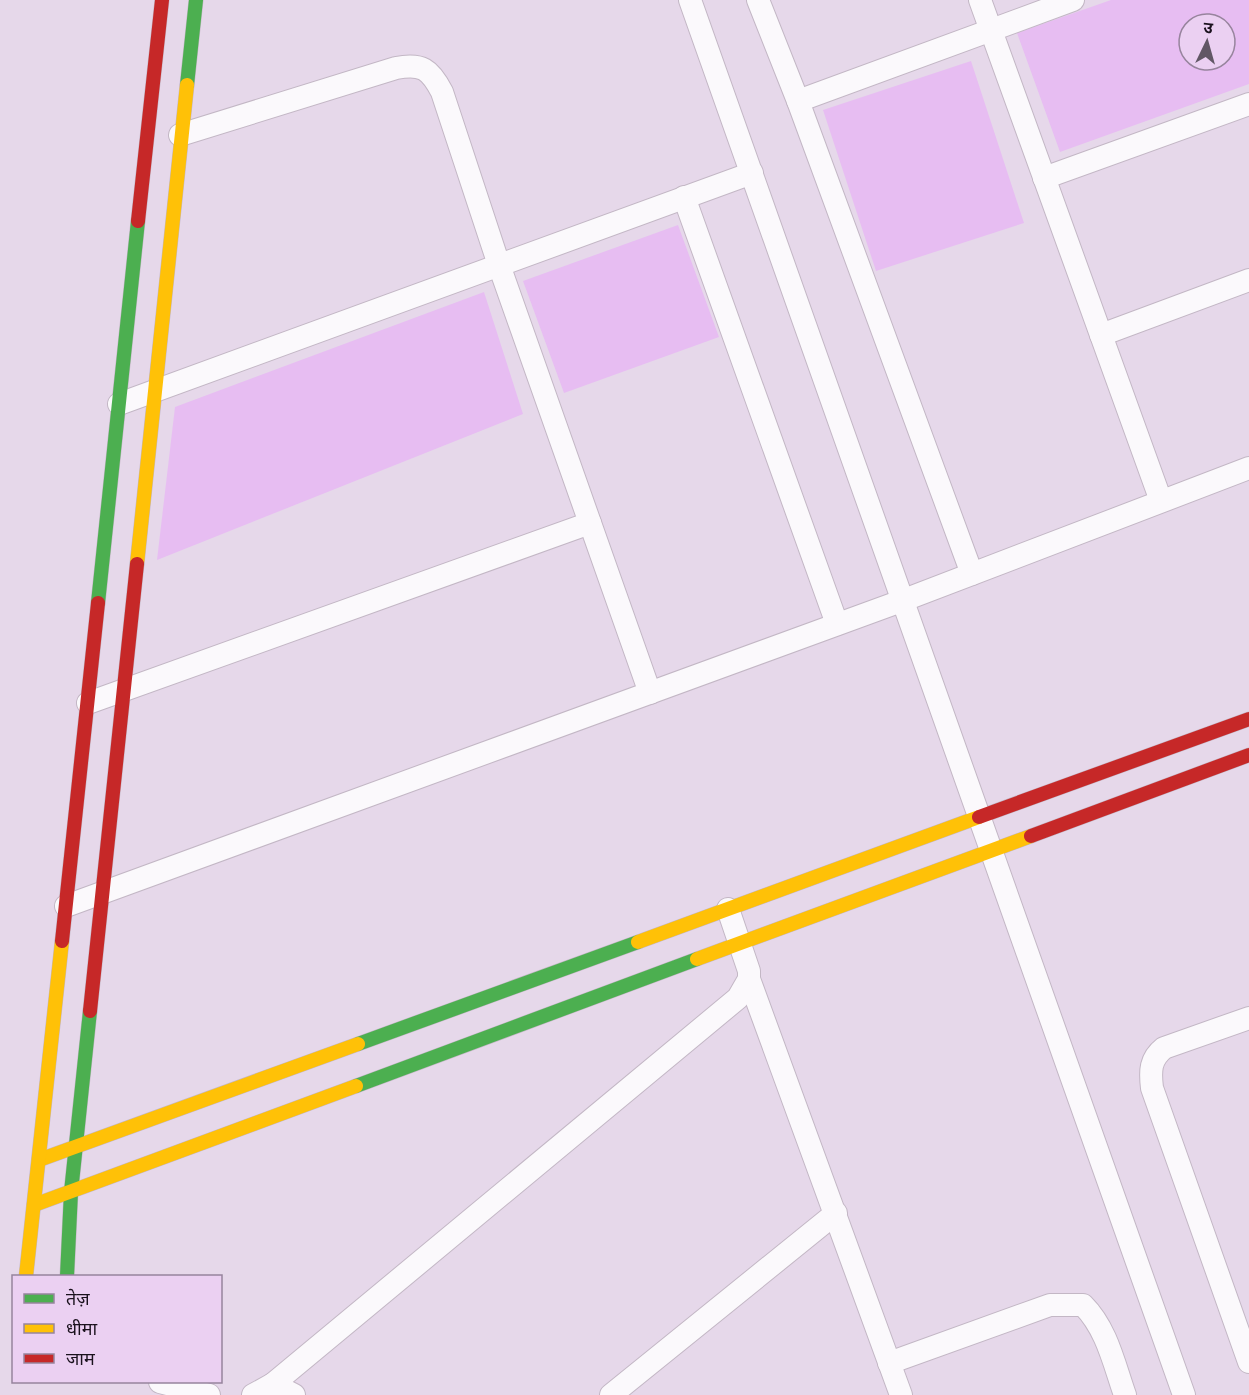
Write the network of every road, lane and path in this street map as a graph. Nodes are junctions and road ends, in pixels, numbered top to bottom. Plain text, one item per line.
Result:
1 (162, 0) edge
2 (196, 0) edge
3 (690, 0) edge
4 (758, 0) edge
5 (980, 0) edge
6 (1073, 0) edge
7 (991, 30) junction
8 (798, 100) junction
9 (1249, 104) edge
10 (180, 135) junction
11 (752, 173) junction
12 (1044, 178) junction
13 (684, 198) junction
14 (499, 265) junction
15 (1249, 280) edge
16 (1101, 335) junction
17 (153, 391) junction
18 (119, 404) junction
19 (1249, 468) edge
20 (1161, 501) junction
21 (590, 524) junction
22 (972, 574) junction
23 (904, 600) junction
24 (837, 624) junction
25 (123, 690) junction
26 (650, 693) junction
27 (88, 703) junction
28 (1249, 719) edge
29 (1249, 755) edge
30 (981, 817) junction
31 (993, 850) junction
32 (102, 893) junction
33 (66, 906) junction
34 (728, 909) junction
35 (740, 944) junction
36 (749, 979) junction
37 (1249, 1018) edge
38 (76, 1146) junction
39 (39, 1160) junction
40 (71, 1192) junction
41 (34, 1205) junction
42 (836, 1214) junction
43 (26, 1275) edge
44 (68, 1275) edge
45 (1249, 1362) edge
46 (889, 1363) junction
47 (164, 1383) edge
48 (273, 1384) junction
49 (209, 1395) edge
50 (253, 1395) edge
51 (294, 1395) edge
52 (611, 1395) edge
53 (901, 1395) edge
54 (1125, 1395) edge
55 (1184, 1395) edge

1 - 18 street
2 - 10 street
3 - 11 street
4 - 8 street
5 - 7 street
6 - 7 street
7 - 8 street
7 - 12 street
8 - 22 street
9 - 12 street
10 - 14 street
10 - 17 street
11 - 13 street
11 - 23 street
12 - 16 street
13 - 14 street
13 - 24 street
14 - 17 street
14 - 21 street
15 - 16 street
16 - 20 street
17 - 18 street
17 - 25 street
18 - 27 street
19 - 20 street
20 - 22 street
21 - 25 street
21 - 26 street
22 - 23 street
23 - 24 street
23 - 30 street
24 - 26 street
25 - 27 street
25 - 32 street
26 - 32 street
27 - 33 street
28 - 30 street
29 - 31 street
30 - 31 street
30 - 34 street
31 - 35 street
31 - 55 street
32 - 33 street
32 - 38 street
33 - 39 street
34 - 35 street
34 - 38 street
35 - 36 street
35 - 40 street
36 - 42 street
36 - 48 street
37 - 45 street
38 - 39 street
38 - 40 street
39 - 41 street
40 - 41 street
40 - 44 street
41 - 43 street
42 - 46 street
42 - 52 street
46 - 53 street
46 - 54 street
47 - 49 street
48 - 50 street
48 - 51 street

